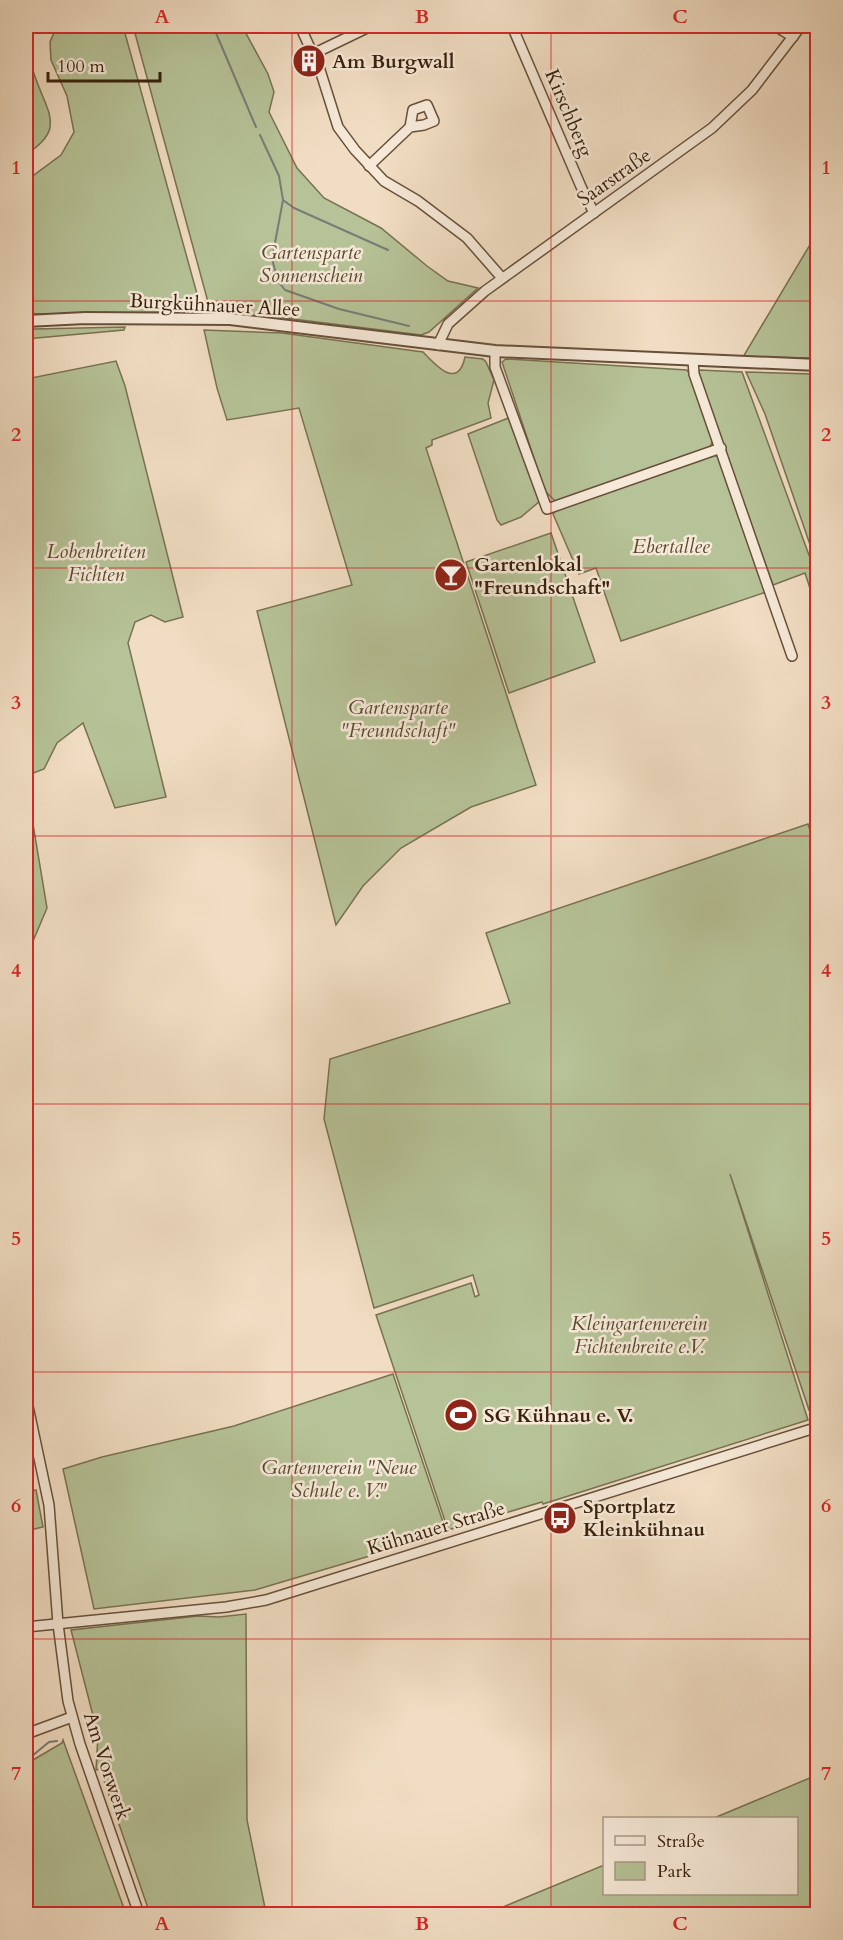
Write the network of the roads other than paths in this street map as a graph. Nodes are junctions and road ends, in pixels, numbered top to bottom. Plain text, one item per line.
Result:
1 (300, 26) edge
2 (371, 26) edge
3 (512, 26) edge
4 (775, 26) edge
5 (801, 26) edge
6 (793, 37) junction
7 (313, 54) junction
8 (410, 127) dead end
9 (369, 166) junction
10 (594, 213) junction
11 (502, 278) junction
12 (26, 321) edge
13 (438, 345) junction
14 (495, 351) junction
15 (693, 360) junction
16 (818, 365) edge
17 (721, 448) junction
18 (792, 656) dead end
19 (26, 1398) edge
20 (818, 1428) edge
21 (30, 1434) edge
22 (58, 1624) junction
23 (26, 1627) edge
24 (72, 1718) junction
25 (26, 1734) edge
26 (139, 1914) edge

1 - 7 street
2 - 7 street
3 - 10 street, Kirschberg
4 - 6 street
5 - 6 street, Saarstraße
6 - 10 street, Saarstraße
7 - 9 street
8 - 9 street
9 - 11 street
10 - 11 street, Saarstraße
11 - 13 street, Saarstraße
12 - 13 street, Burgkühnauer Allee
13 - 14 street
14 - 15 street
14 - 17 street
15 - 16 street
15 - 17 street
17 - 18 street
19 - 21 street, Am Vorwerk
20 - 22 street, Kühnauer Straße
21 - 22 street, Am Vorwerk
22 - 23 street, Kühnauer Straße
22 - 24 street, Am Vorwerk
24 - 25 street
24 - 26 street, Am Vorwerk

